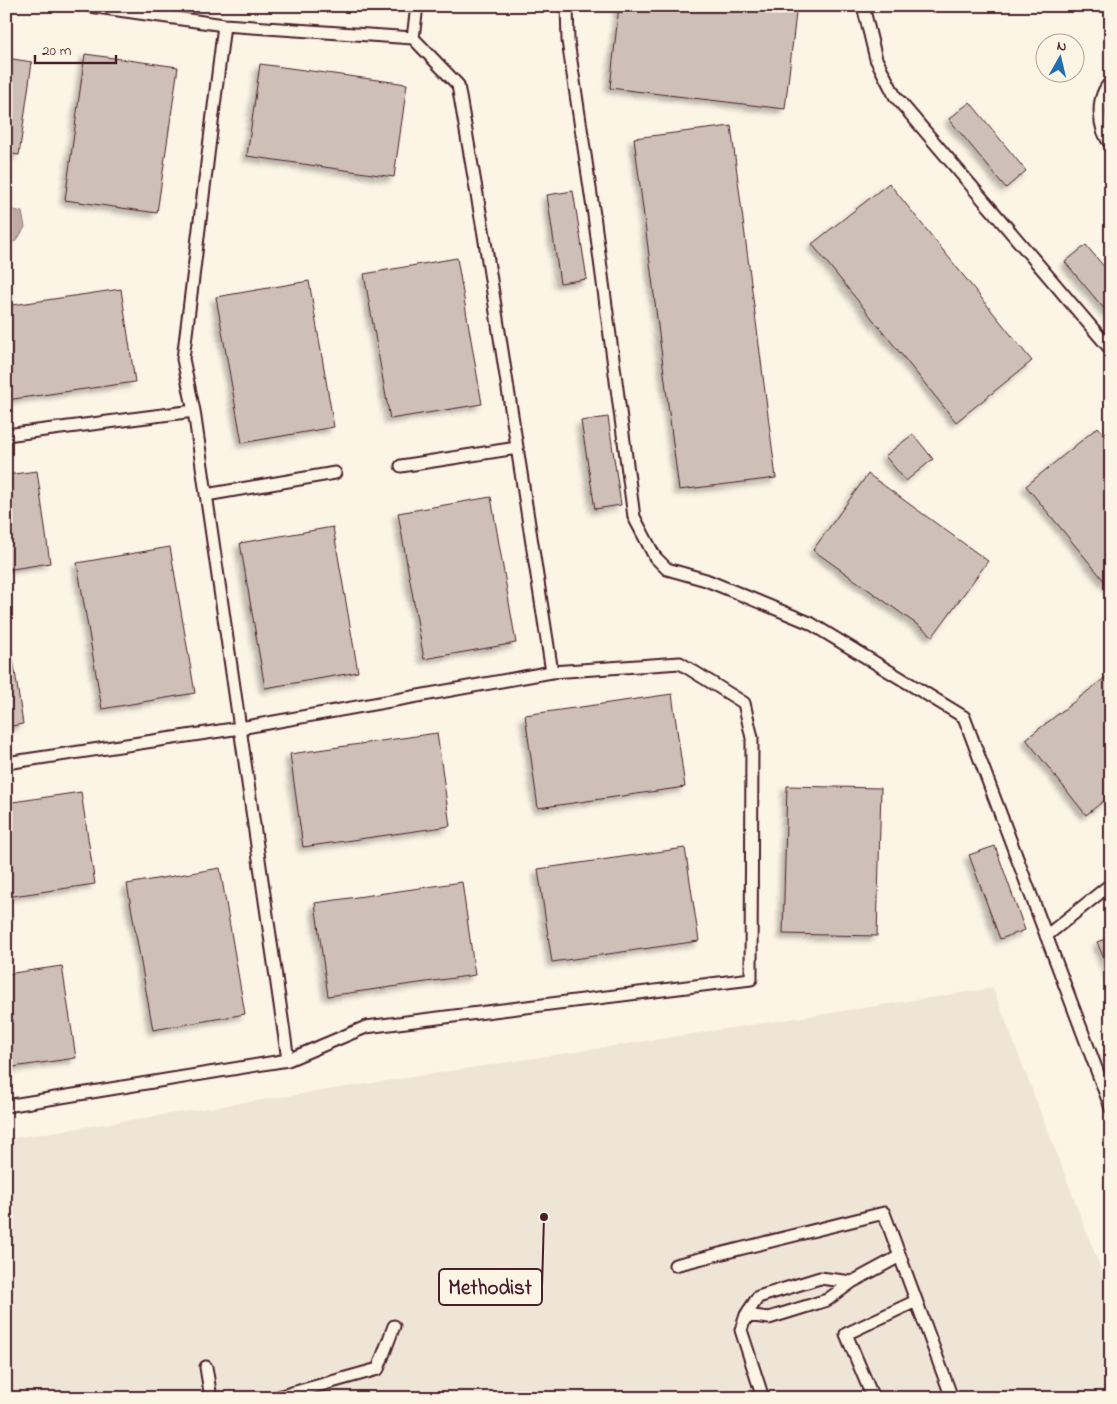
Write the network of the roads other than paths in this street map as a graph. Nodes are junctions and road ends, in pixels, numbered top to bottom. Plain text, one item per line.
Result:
1 (90, 6) edge
2 (417, 6) edge
3 (567, 6) edge
4 (863, 6) edge
5 (167, 12) edge
6 (224, 25) junction
7 (413, 38) junction
8 (1111, 82) edge
9 (1111, 145) edge
10 (1111, 350) edge
11 (194, 411) junction
12 (6, 435) edge
13 (517, 448) junction
14 (401, 466) dead end
15 (335, 473) dead end
16 (206, 495) junction
17 (552, 672) junction
18 (240, 728) junction
19 (6, 763) edge
20 (1111, 884) edge
21 (1046, 936) junction
22 (288, 1060) junction
23 (6, 1106) edge
24 (1111, 1108) edge
25 (900, 1256) junction
26 (675, 1265) dead end
27 (852, 1282) junction
28 (916, 1301) junction
29 (746, 1315) junction
30 (394, 1326) dead end
31 (206, 1367) dead end
32 (212, 1398) edge
33 (274, 1398) edge
34 (763, 1398) edge
35 (873, 1398) edge
36 (952, 1398) edge

1 - 5 lane
2 - 7 lane
3 - 21 lane
4 - 10 lane
5 - 6 lane
6 - 7 lane
6 - 11 lane
7 - 13 lane
8 - 9 lane
11 - 12 lane
11 - 16 lane
13 - 14 lane
13 - 17 lane
15 - 16 lane
16 - 18 lane
17 - 18 lane
17 - 22 lane
18 - 19 lane
18 - 22 lane
20 - 21 lane
21 - 24 lane
22 - 23 lane
25 - 26 lane
25 - 27 lane
25 - 28 lane
27 - 29 lane
27 - 29 lane
28 - 35 lane
28 - 36 lane
29 - 34 lane
30 - 33 lane
31 - 32 lane

